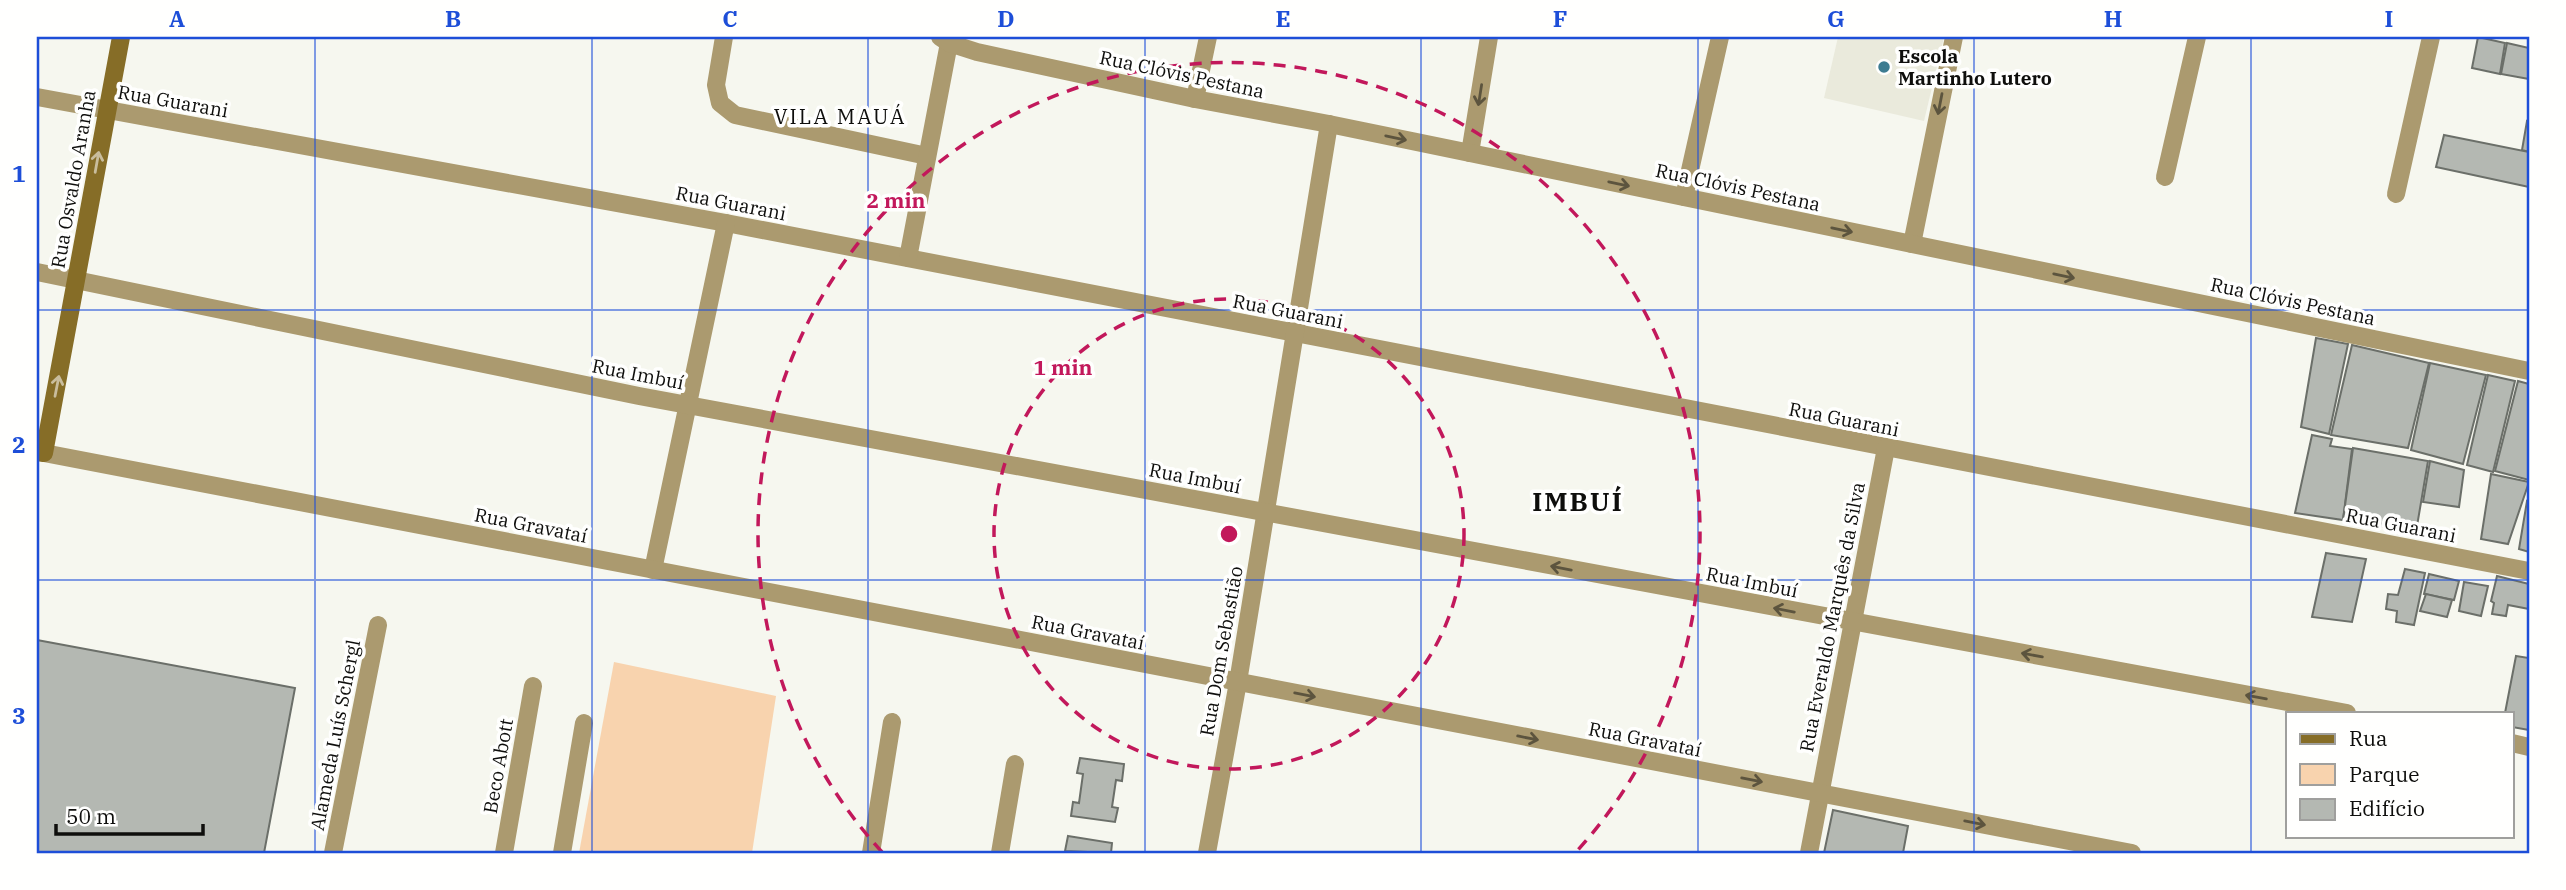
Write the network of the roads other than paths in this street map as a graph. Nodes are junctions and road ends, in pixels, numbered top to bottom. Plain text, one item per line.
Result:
1 (121, 37) edge
2 (724, 37) edge
3 (1208, 37) edge
4 (1489, 37) edge
5 (1720, 37) edge
6 (1954, 37) edge
7 (2197, 37) edge
8 (2431, 37) edge
9 (945, 40) edge
10 (978, 44) edge
11 (37, 97) edge
12 (1195, 99) junction
13 (106, 110) junction
14 (1329, 124) junction
15 (1470, 153) junction
16 (927, 156) junction
17 (2165, 177) dead end
18 (2396, 194) dead end
19 (1684, 197) junction
20 (726, 223) junction
21 (1912, 244) junction
22 (908, 258) junction
23 (37, 272) edge
24 (76, 279) junction
25 (1295, 333) junction
26 (2529, 371) edge
27 (688, 405) junction
28 (1886, 448) junction
29 (41, 452) edge
30 (1266, 513) junction
31 (653, 570) junction
32 (2529, 571) edge
33 (1852, 622) junction
34 (378, 625) dead end
35 (1238, 682) junction
36 (533, 686) dead end
37 (2342, 712) edge
38 (892, 722) dead end
39 (583, 723) dead end
40 (1015, 764) dead end
41 (1819, 793) junction
42 (333, 853) edge
43 (505, 853) edge
44 (562, 853) edge
45 (872, 853) edge
46 (1000, 853) edge
47 (1207, 853) edge
48 (1809, 853) edge
49 (2132, 853) edge

1 - 13 main road, Rua Osvaldo Aranha
2 - 16 street
3 - 12 street
4 -> 15 street
5 - 19 street
6 -> 21 street
7 - 17 street
8 - 18 street
9 - 10 street, Rua Clóvis Pestana
9 - 16 street
10 - 12 street, Rua Clóvis Pestana
11 - 13 street, Rua Guarani
12 - 14 street, Rua Clóvis Pestana
13 - 20 street, Rua Guarani
24 -> 13 main road, Rua Osvaldo Aranha
14 -> 15 street, Rua Clóvis Pestana
14 - 25 street, Rua Dom Sebastião
15 -> 19 street, Rua Clóvis Pestana
16 - 22 street
19 -> 21 street, Rua Clóvis Pestana
20 - 22 street, Rua Guarani
20 - 27 street
21 -> 26 street, Rua Clóvis Pestana
22 - 25 street, Rua Guarani
23 - 24 street, Rua Imbuí
24 - 27 street, Rua Imbuí
29 -> 24 main road, Rua Osvaldo Aranha
25 - 28 street, Rua Guarani
25 - 30 street, Rua Dom Sebastião
27 - 30 street, Rua Imbuí
27 - 31 street
28 - 32 street, Rua Guarani
28 - 33 street, Rua Everaldo Marquês da Silva
29 - 31 street, Rua Gravataí
33 -> 30 street, Rua Imbuí
30 - 35 street, Rua Dom Sebastião
31 - 35 street, Rua Gravataí
37 -> 33 street, Rua Imbuí
33 - 41 street, Rua Everaldo Marquês da Silva
34 - 42 street, Alameda Luís Schergl
35 -> 41 street, Rua Gravataí
35 - 47 street, Rua Dom Sebastião
36 - 43 street, Beco Abott
38 - 45 street
39 - 44 street
40 - 46 street
41 - 48 street, Rua Everaldo Marquês da Silva
41 -> 49 street, Rua Gravataí

